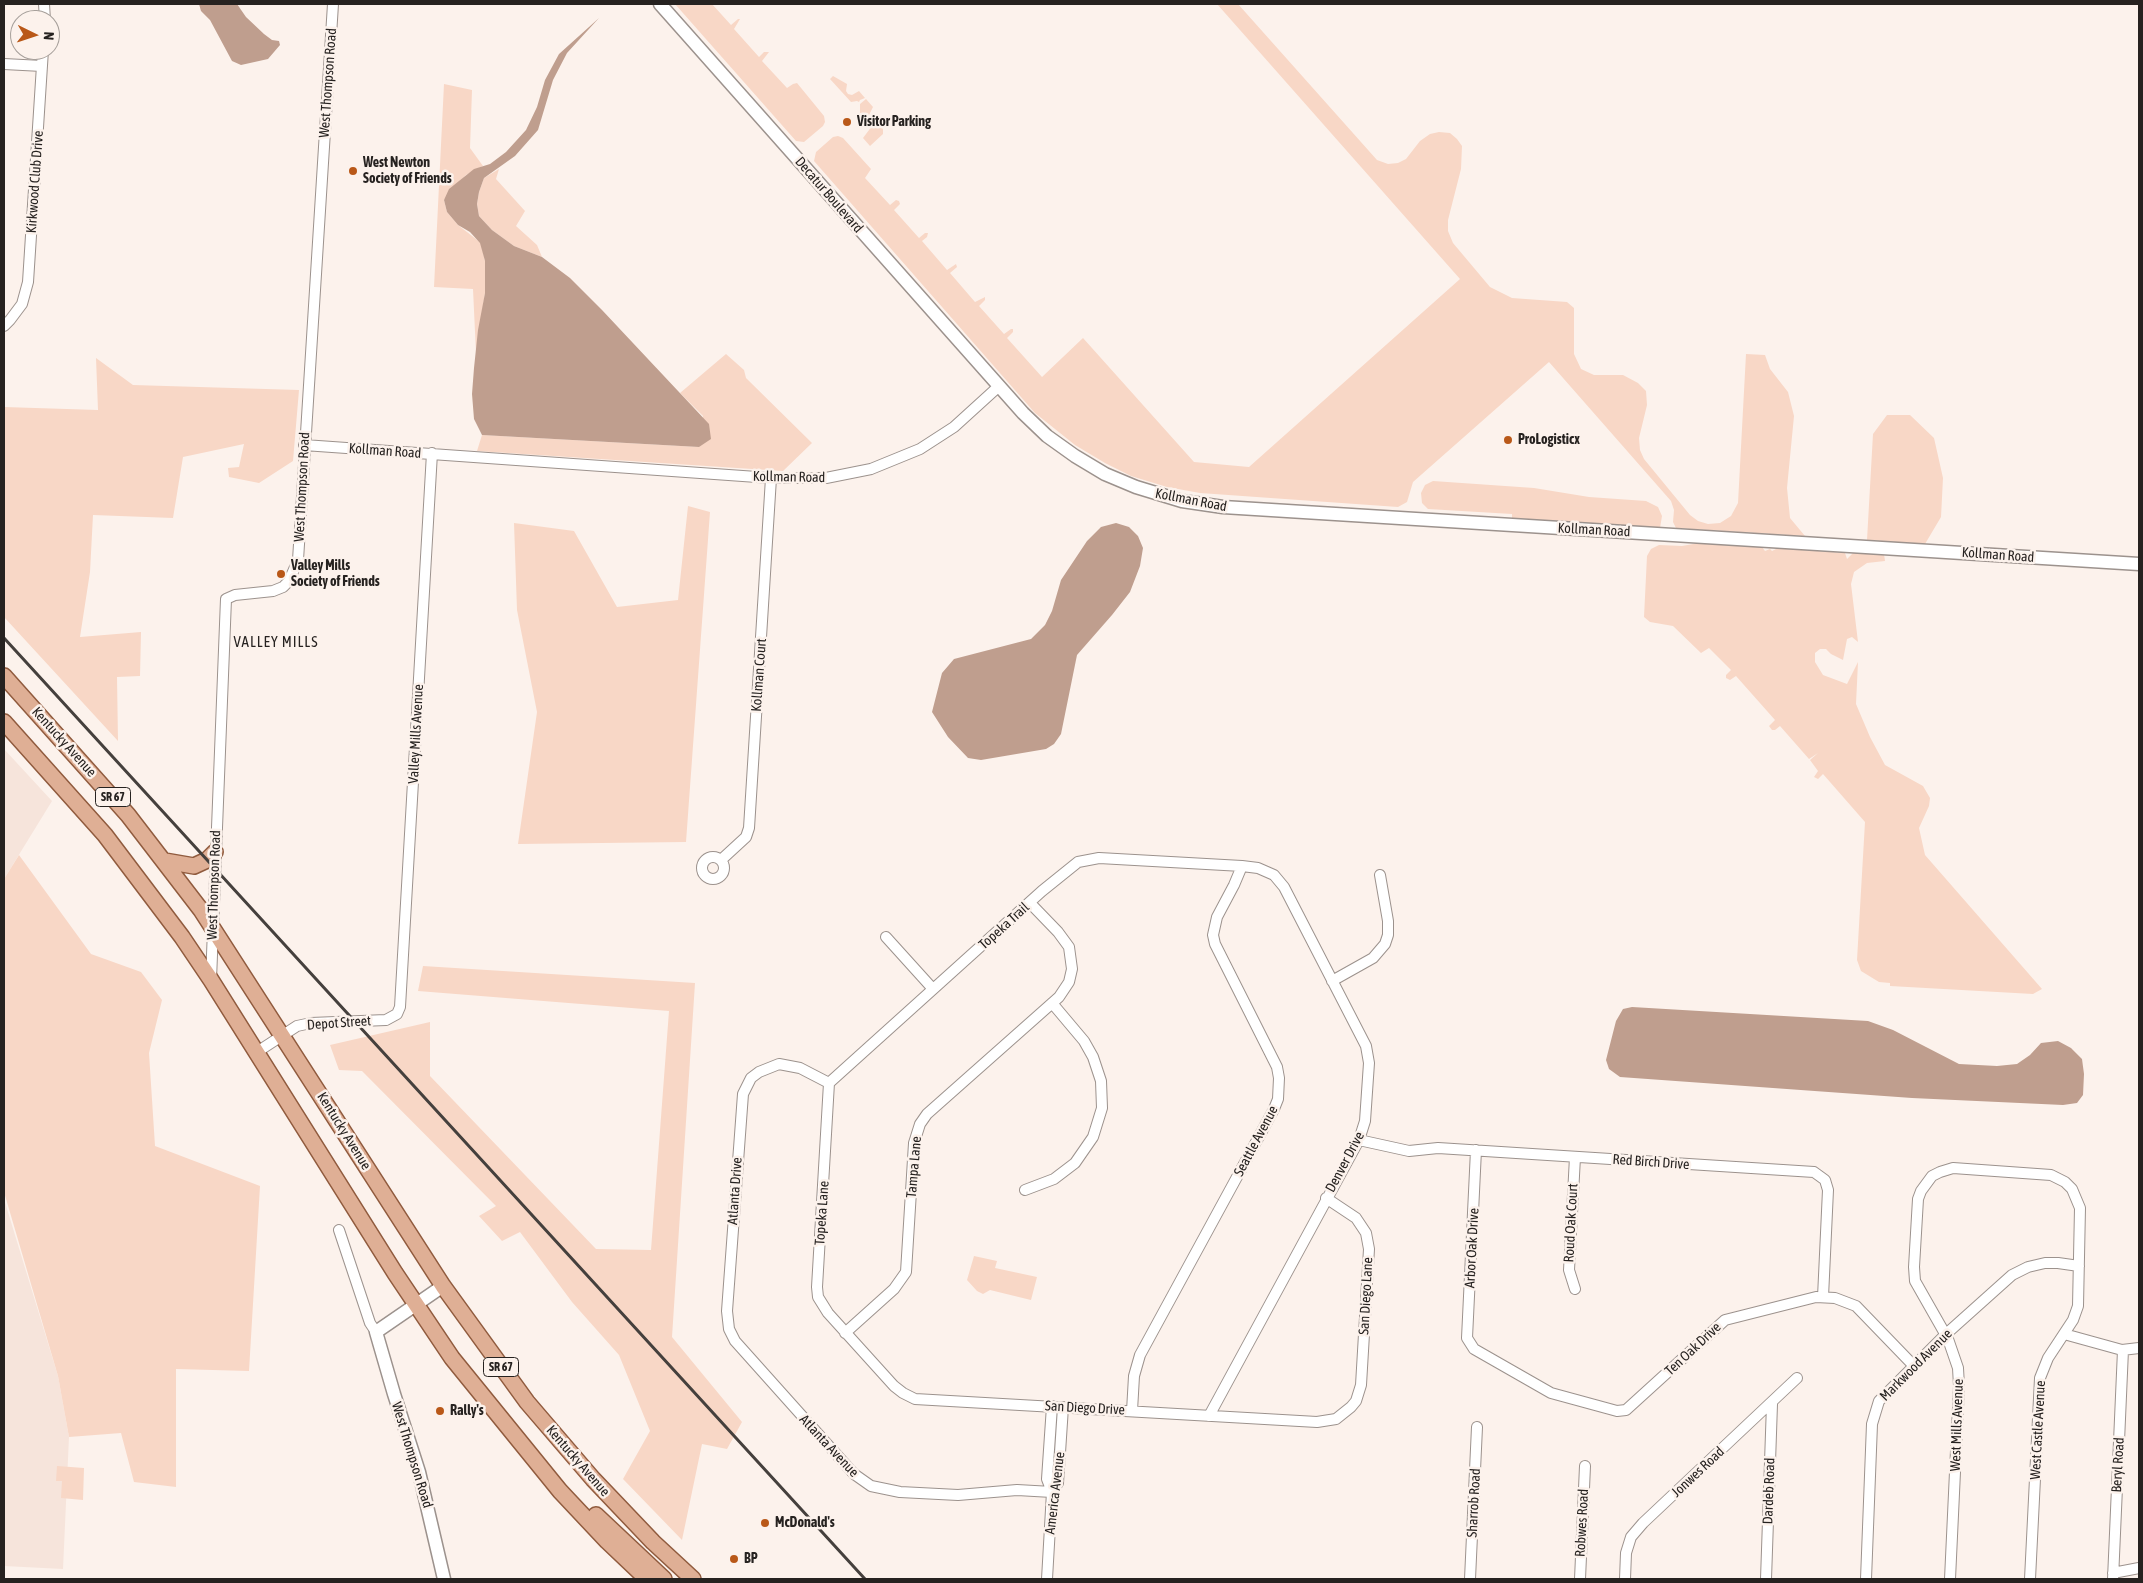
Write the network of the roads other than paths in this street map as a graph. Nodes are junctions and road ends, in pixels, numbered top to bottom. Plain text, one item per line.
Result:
1 (333, 4) edge
2 (660, 4) edge
3 (42, 60) edge
4 (4, 64) edge
5 (42, 66) junction
6 (4, 326) edge
7 (998, 387) junction
8 (304, 446) junction
9 (432, 454) junction
10 (771, 478) junction
11 (2139, 564) edge
12 (4, 676) edge
13 (4, 722) edge
14 (215, 852) junction
15 (721, 860) dead end
16 (165, 861) junction
17 (1242, 866) junction
18 (1272, 873) joint
19 (1380, 875) dead end
20 (1030, 902) junction
21 (213, 926) junction
22 (886, 937) dead end
23 (211, 980) junction
24 (1332, 981) junction
25 (934, 989) junction
26 (1052, 1003) junction
27 (396, 1014) joint
28 (283, 1035) junction
29 (257, 1052) junction
30 (829, 1083) junction
31 (1359, 1140) junction
32 (1476, 1150) junction
33 (1574, 1157) junction
34 (1025, 1190) dead end
35 (1326, 1198) junction
36 (2078, 1201) joint
37 (339, 1230) dead end
38 (2079, 1266) junction
39 (443, 1286) junction
40 (1575, 1289) dead end
41 (1823, 1296) junction
42 (416, 1304) junction
43 (376, 1332) junction
44 (730, 1332) joint
45 (845, 1333) junction
46 (2064, 1334) junction
47 (1946, 1335) junction
48 (1471, 1345) joint
49 (2139, 1348) edge
50 (2124, 1350) junction
51 (1914, 1366) junction
52 (1798, 1378) dead end
53 (1772, 1404) junction
54 (1052, 1406) junction
55 (1063, 1407) junction
56 (1348, 1410) joint
57 (1132, 1411) junction
58 (1209, 1416) junction
59 (1477, 1427) dead end
60 (1585, 1466) dead end
61 (554, 1484) junction
62 (1052, 1492) junction
63 (2139, 1568) edge
64 (2113, 1576) edge
65 (642, 1577) edge
66 (444, 1579) edge
67 (664, 1579) edge
68 (693, 1579) edge
69 (1047, 1579) edge
70 (1470, 1579) edge
71 (1580, 1579) edge
72 (1625, 1579) edge
73 (1766, 1579) edge
74 (1866, 1579) edge
75 (1950, 1579) edge
76 (2030, 1579) edge

1 - 8 street, West Thompson Road
2 - 7 street, Decatur Boulevard
3 - 5 street, Kirkwood Club Drive
4 - 5 street
5 - 6 street, Kirkwood Club Drive
7 - 10 street, Kollman Road
7 - 11 street, Kollman Road
8 - 9 street, Kollman Road
8 - 14 street, West Thompson Road
9 - 10 street, Kollman Road
9 - 27 street, Valley Mills Avenue
10 - 15 street, Kollman Court
12 - 16 main road, Kentucky Avenue / SR 67
13 - 23 main road, SR 67
14 - 16 main road
14 - 21 street, West Thompson Road
16 - 21 main road, Kentucky Avenue / SR 67
17 - 18 street, Topeka Trail
17 - 20 street, Topeka Trail
17 - 57 street, Seattle Avenue
18 - 24 street, Denver Drive
19 - 24 street
20 - 25 street, Topeka Trail
20 - 26 street, Tampa Lane
21 - 23 street, West Thompson Road
21 - 28 main road, Kentucky Avenue / SR 67
22 - 25 street
23 - 29 main road, SR 67
24 - 31 street, Denver Drive
25 - 30 street, Topeka Trail
26 - 34 street
26 - 45 street, Tampa Lane
27 - 28 street, Depot Street
28 - 29 street, Depot Street
28 - 39 main road, Kentucky Avenue / SR 67
29 - 42 main road, SR 67
30 - 44 street, Atlanta Drive
30 - 45 street, Topeka Lane
31 - 32 street, Red Birch Drive
31 - 35 street, Denver Drive
32 - 33 street, Red Birch Drive
32 - 48 street, Arbor Oak Drive
33 - 40 street, Roud Oak Court
33 - 41 street, Red Birch Drive
35 - 56 street, San Diego Lane
35 - 58 street, Denver Drive
36 - 38 street, West Castle Avenue
36 - 47 street, West Mills Avenue
37 - 43 street, West Thompson Road
38 - 46 street, West Castle Avenue
38 - 47 street, Markwood Avenue
39 - 42 street
39 - 68 main road, Kentucky Avenue / SR 67
41 - 48 street, Ten Oak Drive
41 - 51 street, Ten Oak Drive
42 - 43 street
42 - 61 main road, SR 67
43 - 66 street, West Thompson Road
44 - 62 street, Atlanta Avenue
45 - 54 street, San Diego Drive
46 - 50 street
46 - 76 street, West Castle Avenue
47 - 51 street, Markwood Avenue
47 - 75 street, West Mills Avenue
49 - 50 street
50 - 64 street, Beryl Road
51 - 74 street, Markwood Avenue
52 - 53 street, Jonwes Road
53 - 72 street, Jonwes Road
53 - 73 street, Dardeb Road
54 - 55 street, San Diego Drive
54 - 62 street
55 - 57 street, San Diego Drive
55 - 62 street, America Avenue
56 - 58 street, San Diego Drive
57 - 58 street, San Diego Drive
59 - 70 street, Sharrob Road
60 - 71 street, Robwes Road
61 - 65 main road, SR 67
61 - 67 main road
62 - 69 street, America Avenue
63 - 64 street

